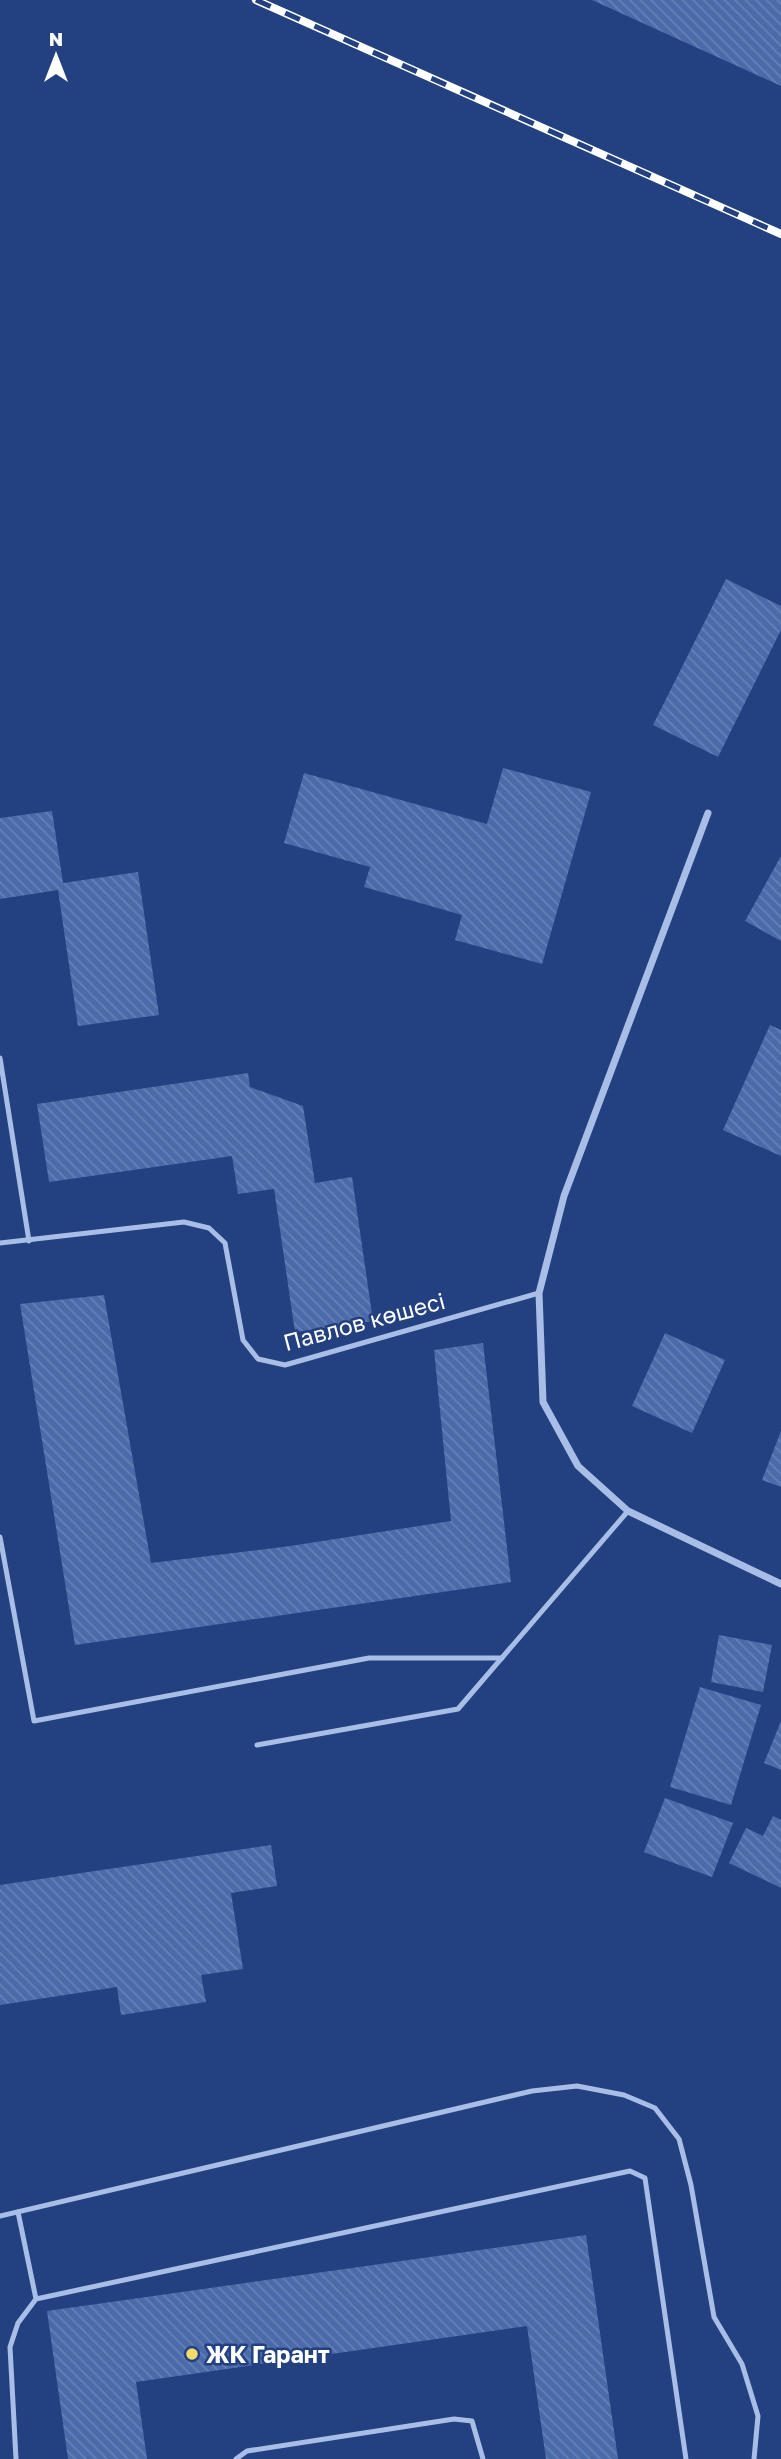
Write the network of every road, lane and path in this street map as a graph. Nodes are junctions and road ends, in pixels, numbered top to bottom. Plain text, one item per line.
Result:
1 (708, 813) dead end
2 (0, 1058) edge
3 (29, 1241) junction
4 (0, 1243) edge
5 (539, 1293) junction
6 (628, 1511) junction
7 (0, 1537) edge
8 (781, 1584) edge
9 (502, 1658) junction
10 (257, 1745) dead end
11 (18, 2212) junction
12 (0, 2216) edge
13 (36, 2299) junction
14 (16, 2459) edge
15 (236, 2459) edge
16 (483, 2459) edge
17 (686, 2459) edge
18 (754, 2459) edge

1 - 5 street
2 - 3 lane
3 - 4 lane, Павлов көшесі
3 - 5 lane, Павлов көшесі
5 - 6 street
6 - 8 street
6 - 9 lane
7 - 9 lane
9 - 10 lane
11 - 12 lane
11 - 13 lane
11 - 18 lane
13 - 14 lane
13 - 17 lane
15 - 16 lane

